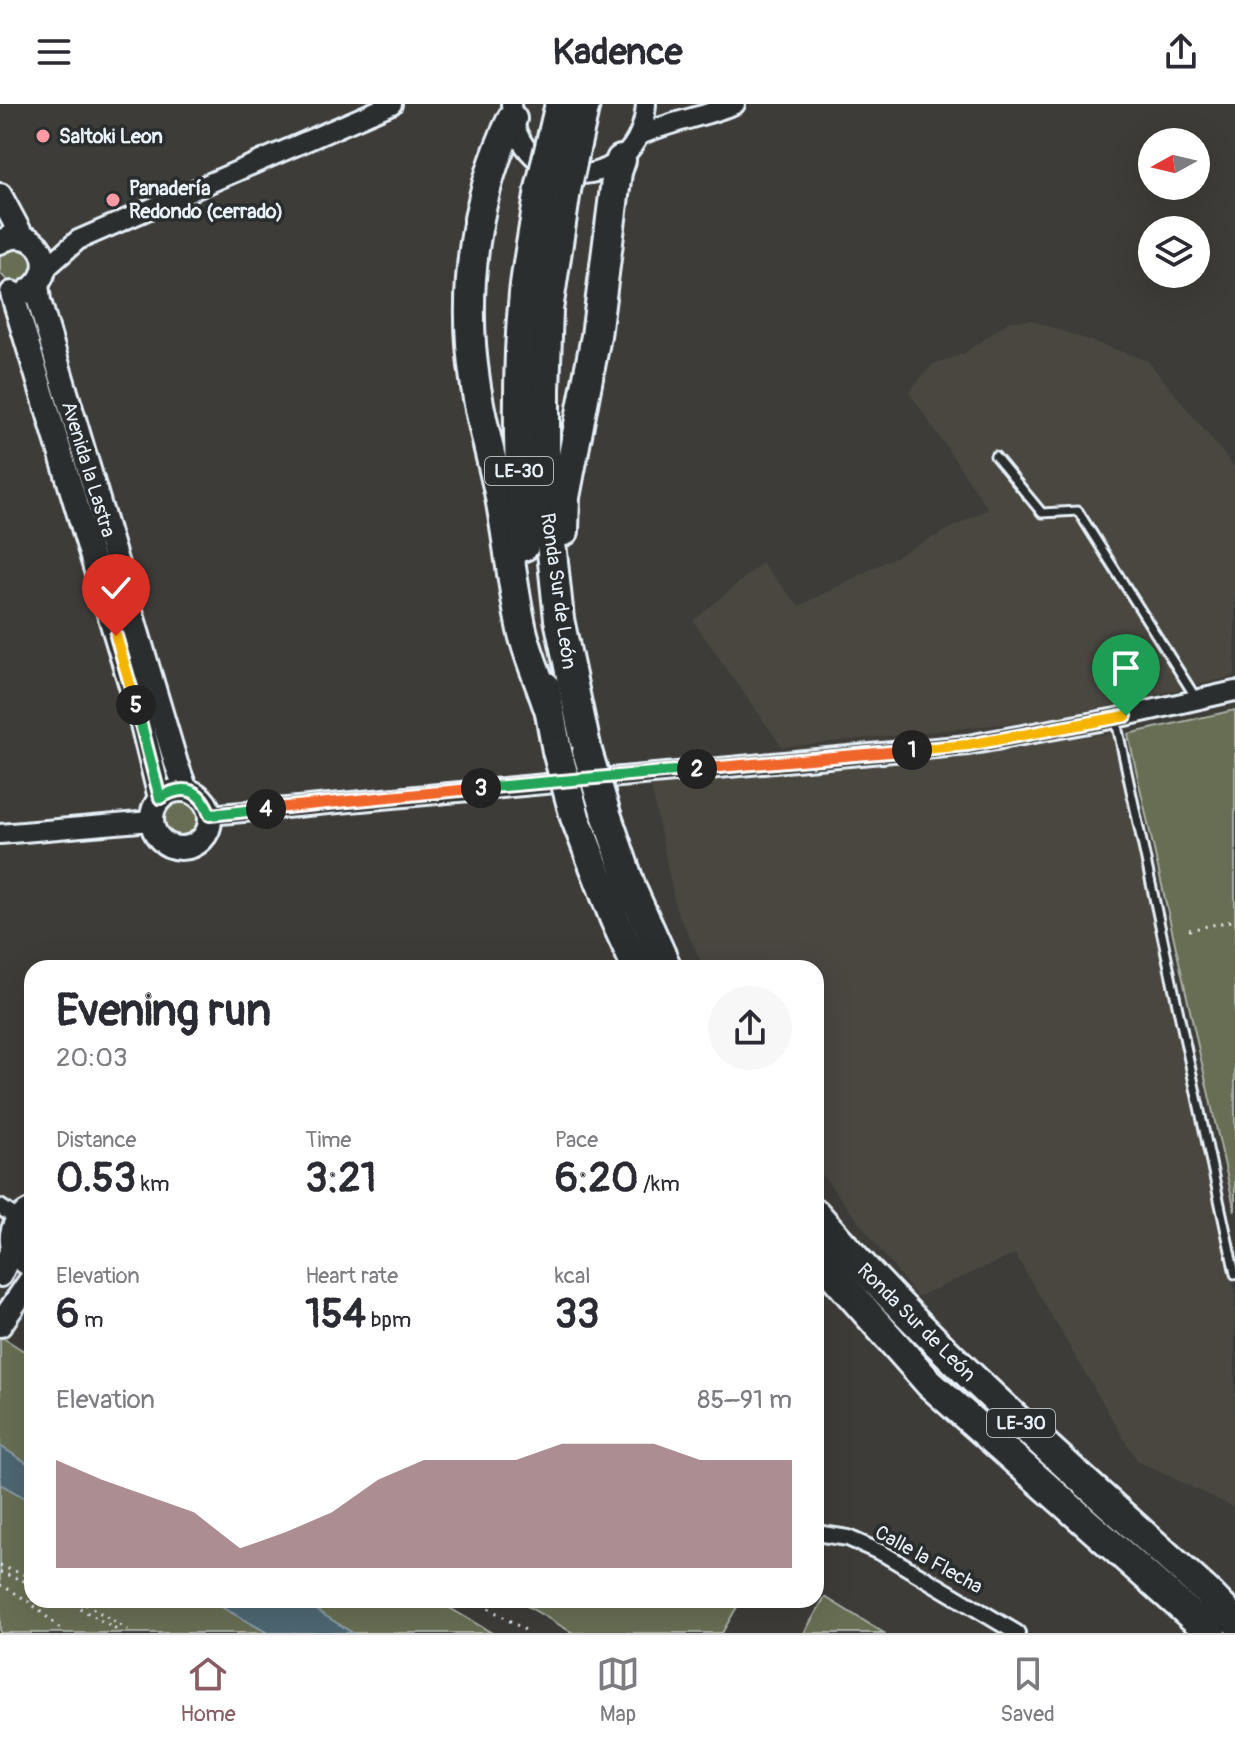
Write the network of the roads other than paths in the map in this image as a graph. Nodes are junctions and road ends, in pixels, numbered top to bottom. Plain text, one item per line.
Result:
1 (392, 104) edge
2 (560, 104) edge
3 (585, 104) edge
4 (647, 104) edge
5 (735, 104) edge
6 (511, 112) edge
7 (682, 120) junction
8 (640, 135) junction
9 (621, 160) junction
10 (553, 190) junction
11 (0, 195) edge
12 (28, 240) junction
13 (78, 240) junction
14 (0, 242) edge
15 (41, 277) junction
16 (6, 291) edge
17 (995, 456) dead end
18 (559, 619) junction
19 (1235, 691) edge
20 (1198, 700) junction
21 (547, 704) junction
22 (1116, 718) junction
23 (186, 790) junction
24 (160, 798) junction
25 (210, 815) junction
26 (151, 821) junction
27 (0, 834) edge
28 (633, 960) edge
29 (663, 960) edge
30 (17, 1212) edge
31 (824, 1223) edge
32 (13, 1248) junction
33 (24, 1262) edge
34 (824, 1264) edge
35 (1235, 1274) edge
36 (0, 1275) edge
37 (24, 1290) edge
38 (0, 1325) edge
39 (824, 1534) edge
40 (1235, 1621) edge
41 (1017, 1633) edge
42 (1211, 1633) edge

1 - 13 street
2 - 10 highway, Ronda Sur de León / LE-30, bridge
3 - 10 highway, Ronda Sur de León / LE-30, bridge
4 - 7 street
4 - 8 street
5 - 7 street
6 - 9 street
6 - 21 highway
7 - 8 street
8 - 9 street
9 - 18 highway
10 - 18 highway, Ronda Sur de León / LE-30
10 - 21 highway, Ronda Sur de León / LE-30
11 - 12 main road
12 - 13 street
12 - 14 main road
12 - 15 main road, Avenida la Lastra
13 - 15 street
15 - 16 main road
15 - 23 main road, Avenida la Lastra
16 - 24 main road, Avenida la Lastra
17 - 20 lane
18 - 29 highway, Ronda Sur de León / LE-30, bridge
19 - 20 street
20 - 22 street
21 - 28 highway, Ronda Sur de León / LE-30, bridge
22 - 25 street
22 - 35 lane
23 - 24 main road
23 - 25 main road
24 - 26 main road
25 - 26 main road
26 - 27 street
30 - 32 main road
31 - 40 highway, Ronda Sur de León / LE-30
32 - 33 main road
32 - 36 main road
34 - 42 highway, Ronda Sur de León / LE-30
37 - 38 main road
39 - 41 street, Calle la Flecha

